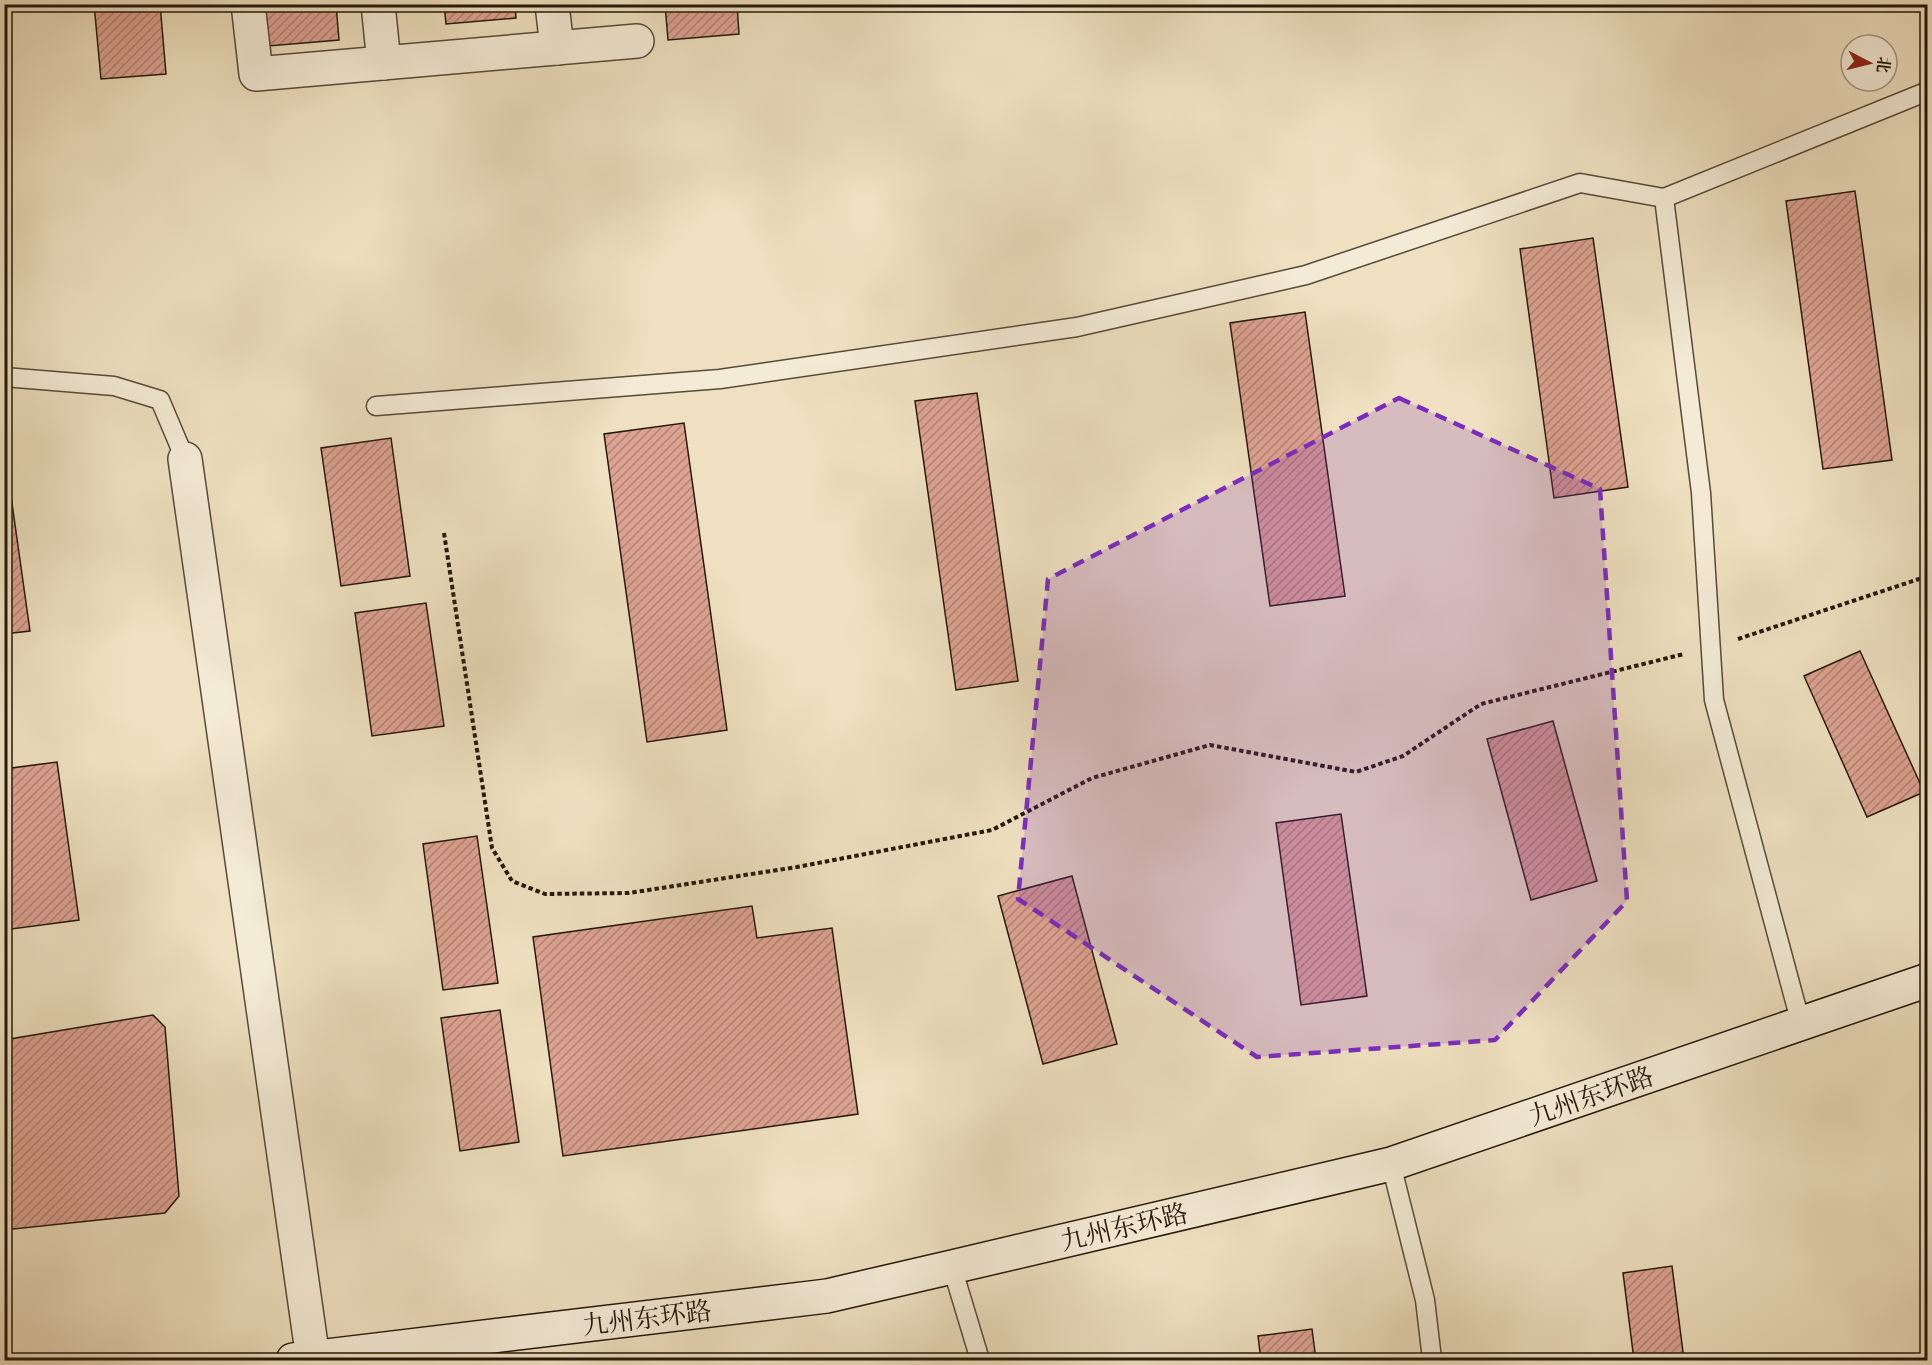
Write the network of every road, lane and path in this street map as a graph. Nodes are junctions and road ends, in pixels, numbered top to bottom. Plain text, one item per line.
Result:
1 (248, 4) edge
2 (378, 4) edge
3 (552, 4) edge
4 (637, 41) dead end
5 (557, 48) junction
6 (384, 63) junction
7 (1928, 91) edge
8 (1664, 198) junction
9 (4, 377) edge
10 (376, 406) dead end
11 (186, 459) joint
12 (444, 533) dead end
13 (1928, 576) edge
14 (1710, 648) junction
15 (1928, 980) edge
16 (1801, 1023) junction
17 (1391, 1164) junction
18 (952, 1267) junction
19 (1432, 1359) dead end
20 (300, 1360) edge
21 (980, 1360) edge

1 - 6 main road
2 - 6 main road
3 - 5 main road
4 - 5 main road
5 - 6 main road
7 - 8 lane
8 - 10 lane
8 - 14 lane
9 - 11 lane
11 - 20 main road
12 - 14 path
13 - 14 path
14 - 16 lane
15 - 16 main road, 九州东环路
16 - 17 main road, 九州东环路
17 - 18 main road, 九州东环路
17 - 19 lane
18 - 20 main road, 九州东环路
18 - 21 lane

